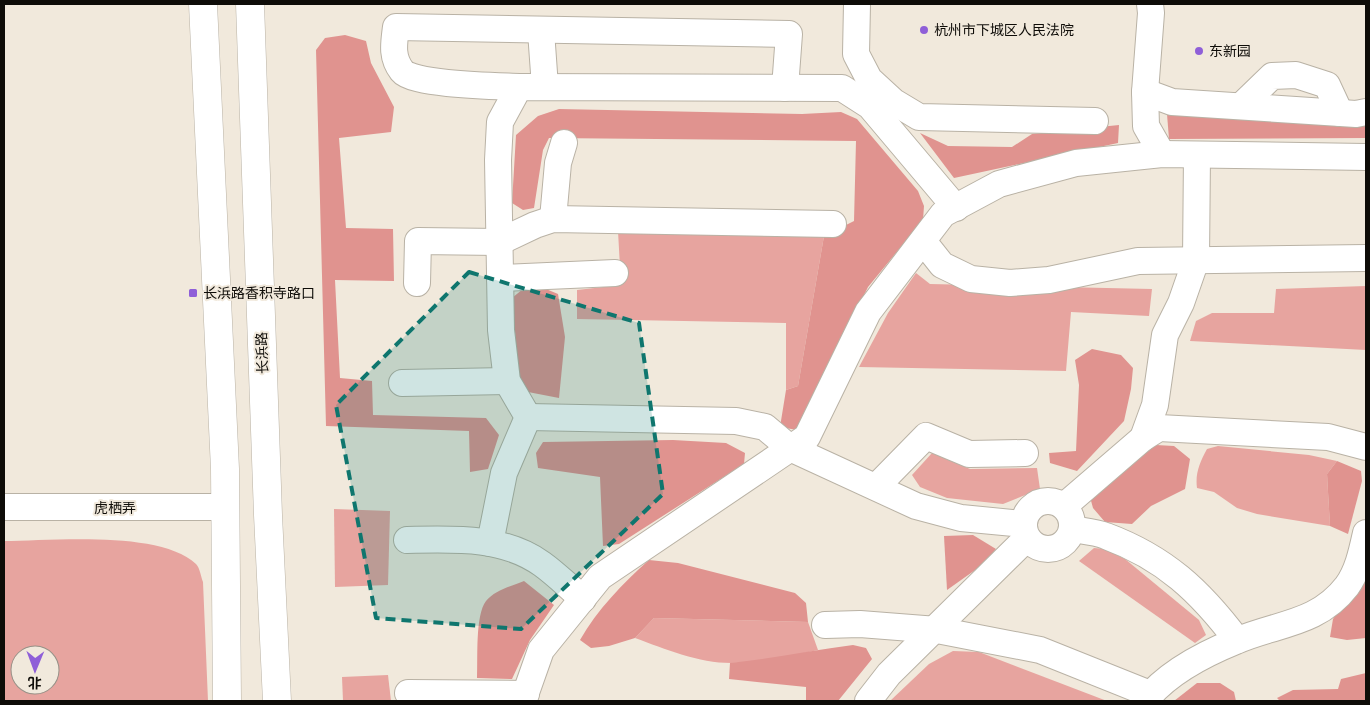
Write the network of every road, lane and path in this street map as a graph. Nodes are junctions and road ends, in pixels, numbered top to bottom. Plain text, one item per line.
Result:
1 (203, 4) edge
2 (250, 4) edge
3 (857, 4) edge
4 (1150, 4) edge
5 (541, 31) junction
6 (532, 87) junction
7 (785, 88) junction
8 (1145, 92) junction
9 (1241, 106) junction
10 (1366, 112) edge
11 (1340, 113) junction
12 (1096, 120) dead end
13 (564, 143) dead end
14 (1162, 154) junction
15 (1197, 155) junction
16 (1366, 157) edge
17 (956, 208) junction
18 (552, 219) junction
19 (833, 224) dead end
20 (923, 241) junction
21 (499, 242) junction
22 (1366, 258) edge
23 (1196, 260) junction
24 (615, 273) dead end
25 (500, 278) junction
26 (417, 284) dead end
27 (507, 382) junction
28 (402, 383) dead end
29 (528, 417) junction
30 (1144, 438) junction
31 (1366, 447) edge
32 (790, 448) junction
33 (1025, 453) dead end
34 (876, 487) junction
35 (4, 507) edge
36 (225, 507) junction
37 (1068, 518) junction
38 (1025, 531) junction
39 (1366, 533) edge
40 (408, 540) dead end
41 (490, 543) junction
42 (583, 599) junction
43 (825, 625) dead end
44 (936, 630) junction
45 (1237, 640) junction
46 (408, 693) dead end
47 (524, 698) edge
48 (1148, 698) edge
49 (227, 701) edge
50 (277, 701) edge
51 (868, 701) edge

1 - 36 main road
2 - 50 main road, 长浜路
3 - 12 street
4 - 8 street
5 - 6 street
5 - 6 street
5 - 7 street
6 - 7 street
6 - 21 street
7 - 17 street
8 - 9 street
8 - 14 street
9 - 11 street
9 - 11 street
10 - 11 street
13 - 18 street
14 - 15 street
14 - 17 street
15 - 16 street
15 - 23 street
17 - 20 street
18 - 19 street
18 - 21 street
20 - 23 street
20 - 32 street
21 - 25 street
21 - 26 street
22 - 23 street
23 - 30 street
24 - 25 street
25 - 27 street
27 - 28 street
27 - 29 street
29 - 32 street
29 - 41 street
30 - 31 street
30 - 37 street
32 - 34 street
32 - 42 street
33 - 34 street
34 - 38 street
35 - 36 street, 虎栖弄
36 - 49 main road
37 - 38 street
37 - 38 street
37 - 45 street
38 - 44 street
39 - 45 street
40 - 41 street
41 - 42 street
42 - 47 street
43 - 44 street
44 - 48 street
44 - 51 street
45 - 48 street
46 - 47 street

